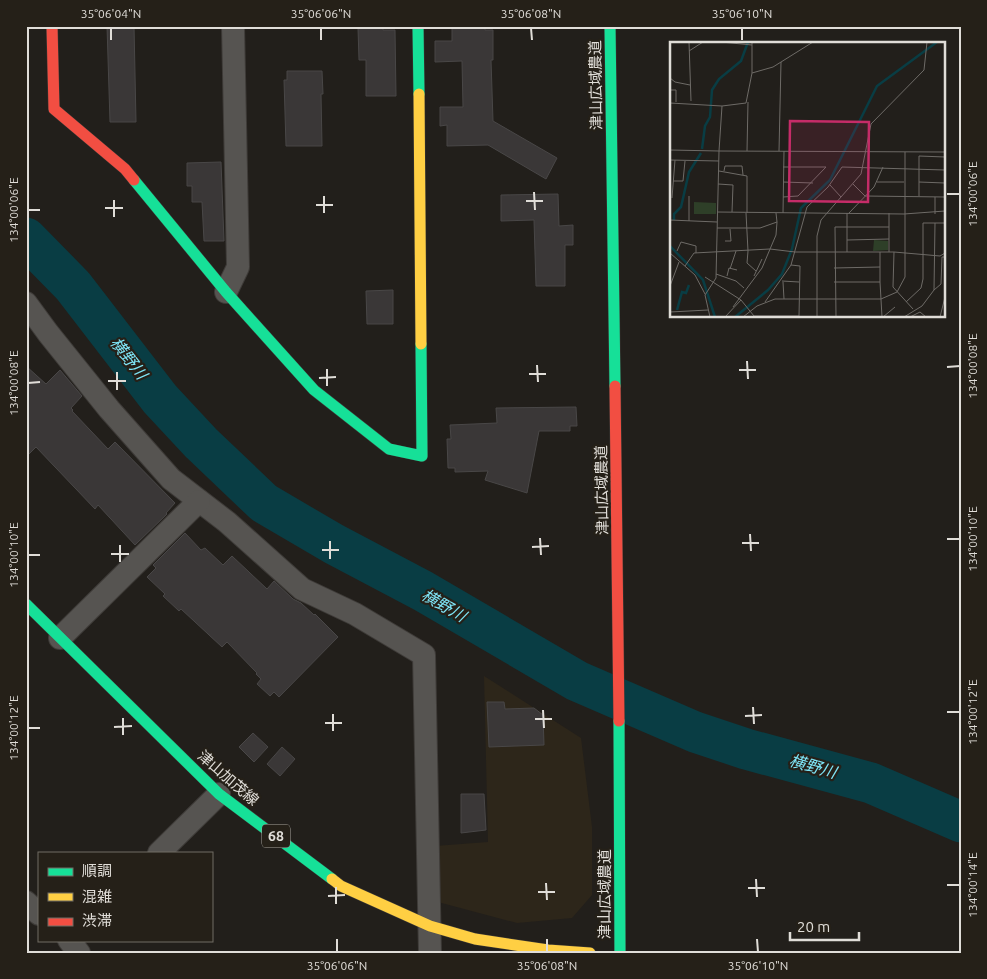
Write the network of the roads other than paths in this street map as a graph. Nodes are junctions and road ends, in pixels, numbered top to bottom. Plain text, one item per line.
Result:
1 (52, 26) edge
2 (234, 26) edge
3 (418, 26) edge
4 (610, 26) edge
5 (226, 292) junction
6 (26, 303) edge
7 (199, 501) junction
8 (26, 604) edge
9 (60, 638) junction
10 (219, 794) junction
11 (160, 852) edge
12 (26, 902) edge
13 (38, 913) edge
14 (430, 926) junction
15 (71, 942) edge
16 (79, 953) edge
17 (430, 953) edge
18 (590, 953) edge
19 (620, 953) edge

1 - 5 street
2 - 5 street
3 - 5 street
4 - 19 street, 津山広域農道
6 - 7 street
7 - 9 street
7 - 14 street
8 - 9 street, 津山加茂線 / 68
9 - 10 street, 津山加茂線 / 68
10 - 11 street
10 - 14 street, 津山加茂線 / 68
12 - 13 street
14 - 17 street
14 - 18 street, 津山加茂線 / 68
15 - 16 street

